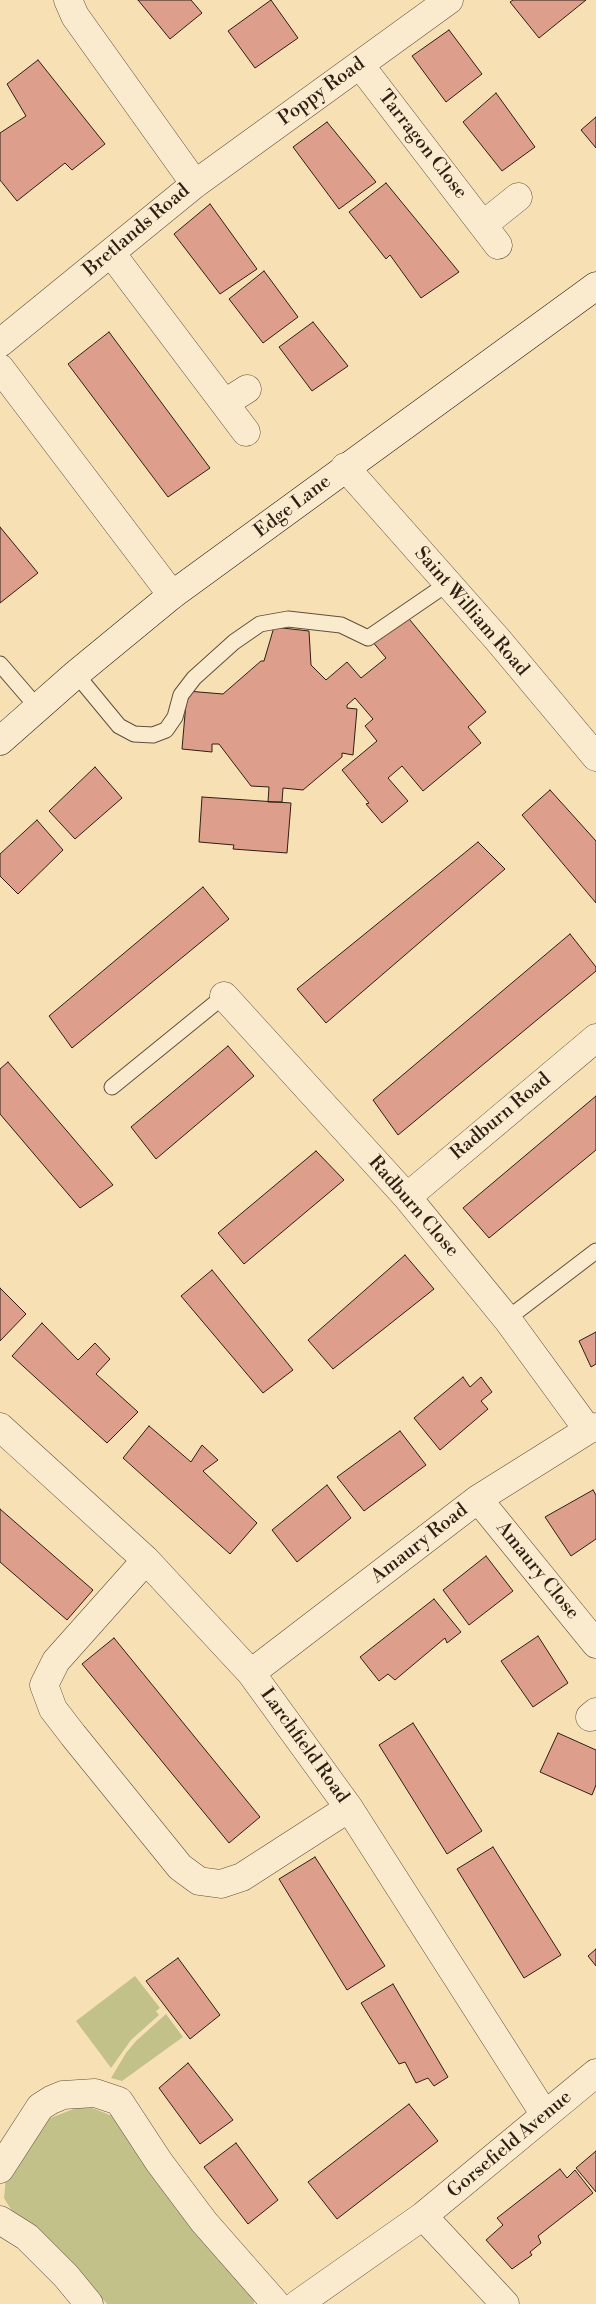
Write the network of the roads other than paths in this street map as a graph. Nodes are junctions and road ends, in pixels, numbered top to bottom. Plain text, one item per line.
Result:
1 (68, 0) edge
2 (449, 0) edge
3 (360, 65) junction
4 (195, 184) junction
5 (518, 197) dead end
6 (111, 253) junction
7 (596, 286) edge
8 (0, 343) edge
9 (0, 368) edge
10 (246, 432) dead end
11 (346, 468) junction
12 (447, 584) junction
13 (172, 595) junction
14 (0, 664) edge
15 (76, 674) junction
16 (38, 708) junction
17 (0, 741) edge
18 (596, 757) edge
19 (224, 996) joint
20 (596, 1038) edge
21 (112, 1087) dead end
22 (407, 1197) junction
23 (596, 1251) edge
24 (507, 1319) junction
25 (0, 1427) edge
26 (592, 1429) edge
27 (478, 1499) junction
28 (146, 1560) junction
29 (596, 1644) edge
30 (251, 1673) junction
31 (349, 1808) junction
32 (596, 2072) edge
33 (545, 2115) junction
34 (0, 2169) edge
35 (423, 2216) junction
36 (0, 2220) edge
37 (89, 2304) edge
38 (276, 2304) edge
39 (298, 2304) edge
40 (504, 2304) edge

1 - 4 street, Bretlands Road
2 - 3 street, Poppy Road
3 - 4 street, Poppy Road
3 - 5 street, Tarragon Close
4 - 6 street, Bretlands Road
6 - 8 street, Bretlands Road
6 - 10 street
7 - 11 street, Edge Lane
9 - 13 street
11 - 12 street, Saint William Road
11 - 13 street, Edge Lane
12 - 15 lane
12 - 18 street, Saint William Road
13 - 15 street, Edge Lane
14 - 16 lane
15 - 16 street, Edge Lane
16 - 17 street, Edge Lane
19 - 21 lane
19 - 22 street, Radburn Close
20 - 22 street, Radburn Road
22 - 24 street, Radburn Close
23 - 24 lane
24 - 26 street, Radburn Close
25 - 28 street, Larchfield Road
26 - 27 street, Amaury Road
27 - 29 street, Amaury Close
27 - 30 street, Amaury Road
28 - 30 street, Larchfield Road
28 - 31 street
30 - 31 street, Larchfield Road
31 - 33 street, Larchfield Road
32 - 33 street, Gorsefield Avenue
33 - 35 street, Gorsefield Avenue
34 - 38 street
35 - 39 street, Gorsefield Avenue
35 - 40 street
36 - 37 street

